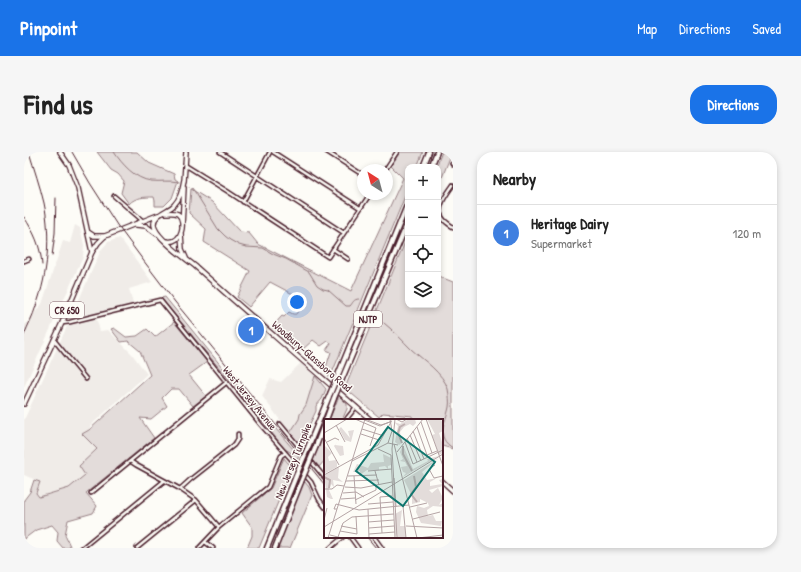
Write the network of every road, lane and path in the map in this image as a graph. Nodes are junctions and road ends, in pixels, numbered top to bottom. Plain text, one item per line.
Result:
1 (60, 152) edge
2 (186, 152) edge
3 (220, 152) edge
4 (271, 152) edge
5 (327, 152) edge
6 (397, 152) edge
7 (429, 152) edge
8 (438, 152) edge
9 (390, 164) edge
10 (424, 164) edge
11 (432, 164) edge
12 (185, 165) junction
13 (357, 171) edge
14 (257, 176) junction
15 (184, 180) junction
16 (453, 185) edge
17 (114, 196) dead end
18 (366, 200) edge
19 (243, 202) junction
20 (360, 208) junction
21 (405, 210) edge
22 (161, 214) junction
23 (143, 221) junction
24 (133, 225) junction
25 (453, 227) edge
26 (182, 228) junction
27 (405, 229) edge
28 (88, 232) junction
29 (344, 233) junction
30 (160, 235) junction
31 (105, 236) junction
32 (164, 240) junction
33 (334, 250) junction
34 (92, 252) junction
35 (28, 259) dead end
36 (187, 259) junction
37 (348, 259) dead end
38 (24, 261) edge
39 (62, 323) junction
40 (54, 340) junction
41 (86, 379) dead end
42 (227, 382) junction
43 (24, 404) edge
44 (356, 407) junction
45 (326, 419) edge
46 (347, 419) edge
47 (370, 419) edge
48 (280, 424) dead end
49 (324, 424) edge
50 (238, 434) dead end
51 (285, 453) junction
52 (130, 461) junction
53 (324, 477) edge
54 (164, 481) junction
55 (443, 482) edge
56 (180, 489) junction
57 (453, 491) edge
58 (91, 492) dead end
59 (196, 500) junction
60 (324, 506) edge
61 (218, 527) junction
62 (342, 538) edge
63 (351, 538) edge
64 (375, 538) edge
65 (205, 542) junction
66 (82, 548) edge
67 (137, 548) edge
68 (200, 548) edge
69 (213, 548) edge
70 (267, 548) edge
71 (275, 548) edge
72 (330, 548) edge
73 (358, 548) edge
74 (382, 548) edge

1 - 28 main road
2 - 12 main road
3 - 14 street
4 - 14 street
4 - 20 street
5 - 13 street
6 - 9 street
7 - 10 highway
8 - 11 highway
12 - 15 main road
12 - 19 street
14 - 19 street
14 - 29 street
15 - 22 main road
15 - 26 main road
16 - 25 street
17 - 23 street
18 - 20 street
19 - 33 street
20 - 29 street
21 - 70 highway, New Jersey Turnpike / NJTP, bridge
22 - 23 main road, CR 650
22 - 26 main road
22 - 30 main road
23 - 24 main road, CR 650
24 - 30 main road
24 - 31 main road, CR 650
26 - 32 main road
26 - 36 main road
27 - 45 highway, New Jersey Turnpike / NJTP, bridge
28 - 31 main road
28 - 34 main road
29 - 33 street
30 - 32 main road
31 - 34 main road, CR 650
32 - 36 main road, Woodbury-Glassboro Road
33 - 37 street
34 - 39 main road, CR 650
35 - 38 street
36 - 44 main road, Woodbury-Glassboro Road
39 - 40 main road, CR 650
39 - 42 street, West Jersey Avenue
40 - 41 street
40 - 43 main road, CR 650
42 - 51 street, West Jersey Avenue
42 - 52 street
44 - 46 street
44 - 47 main road, Woodbury-Glassboro Road
48 - 53 street
49 - 71 highway, New Jersey Turnpike / NJTP, bridge
50 - 56 street
51 - 60 street, West Jersey Avenue
51 - 61 street
52 - 54 street
52 - 58 street
54 - 56 street
54 - 66 street
55 - 57 main road
56 - 59 street
59 - 61 street
59 - 67 street
61 - 65 street
62 - 72 street
63 - 73 street
64 - 74 street
65 - 68 street
65 - 69 street

